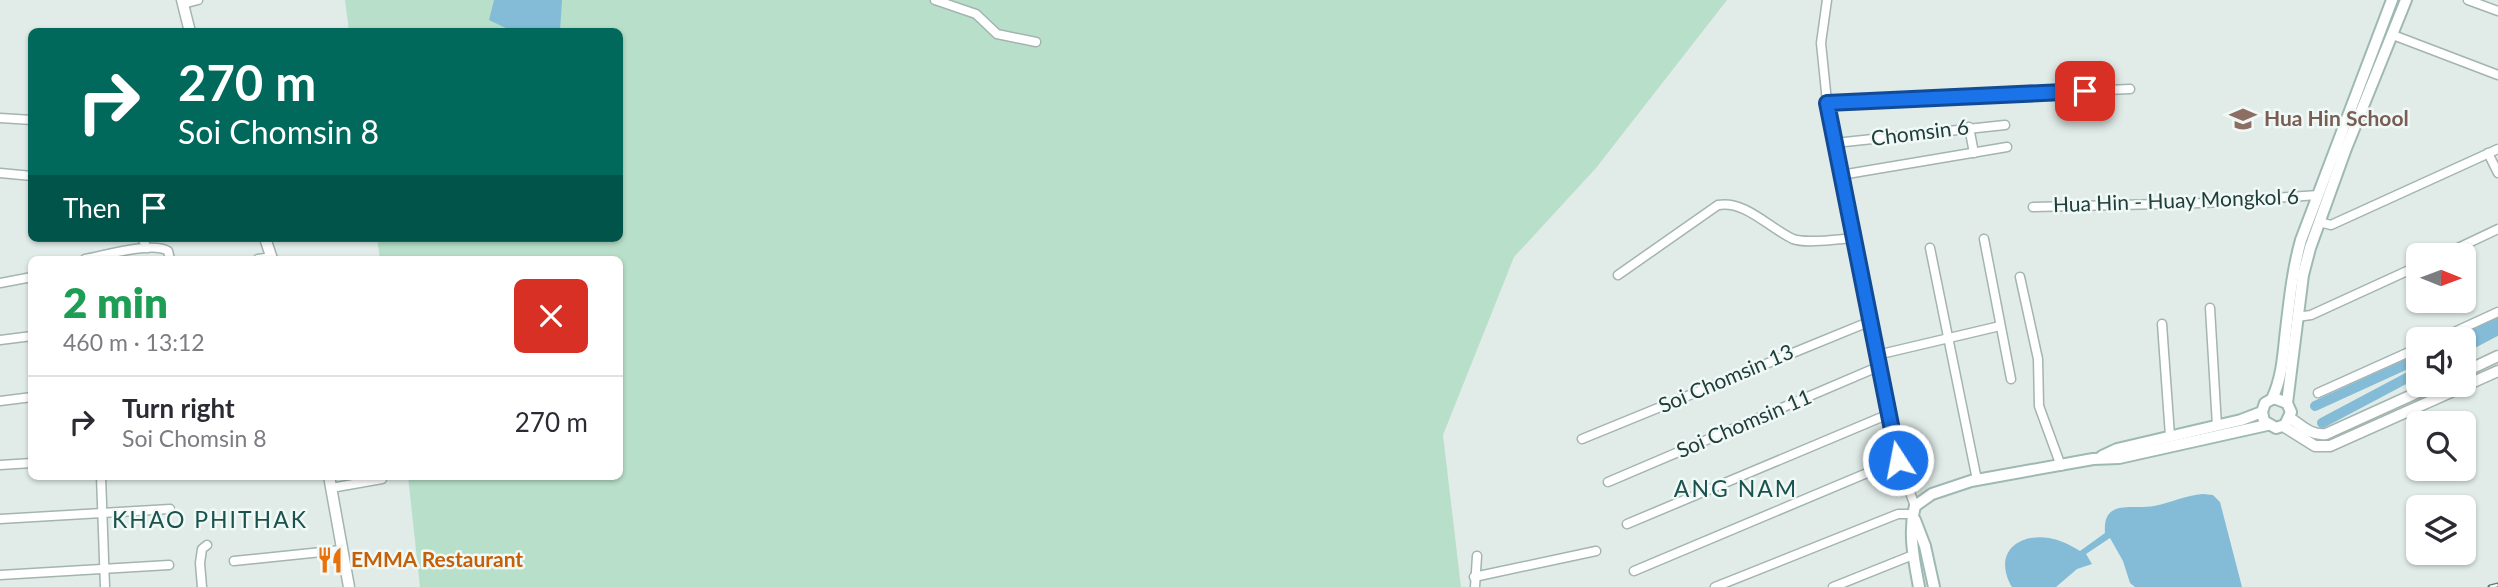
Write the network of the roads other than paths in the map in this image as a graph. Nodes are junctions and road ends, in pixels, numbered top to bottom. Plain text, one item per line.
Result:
1 (198, 0) edge
2 (935, 0) edge
3 (1827, 0) edge
4 (2392, 0) edge
5 (2406, 0) edge
6 (2468, 0) edge
7 (183, 2) edge
8 (2498, 11) edge
9 (189, 28) edge
10 (2393, 35) junction
11 (1036, 42) dead end
12 (2371, 74) junction
13 (2498, 75) edge
14 (2130, 89) dead end
15 (1827, 103) junction
16 (0, 118) edge
17 (28, 120) edge
18 (2005, 125) dead end
19 (1969, 127) junction
20 (1835, 143) junction
21 (2007, 148) dead end
22 (2498, 149) edge
23 (1975, 153) junction
24 (2488, 153) junction
25 (0, 173) edge
26 (2498, 173) edge
27 (1841, 175) junction
28 (28, 176) edge
29 (2318, 195) junction
30 (2034, 207) dead end
31 (2319, 222) junction
32 (2498, 229) edge
33 (1855, 238) junction
34 (1984, 239) dead end
35 (144, 242) edge
36 (2468, 243) edge
37 (147, 248) junction
38 (1930, 248) dead end
39 (102, 256) edge
40 (169, 256) edge
41 (2406, 271) edge
42 (1618, 275) dead end
43 (2020, 277) dead end
44 (28, 278) edge
45 (0, 283) edge
46 (2210, 308) dead end
47 (2498, 312) edge
48 (2297, 317) junction
49 (1871, 321) junction
50 (2162, 324) dead end
51 (2000, 326) junction
52 (2465, 327) edge
53 (28, 336) edge
54 (1948, 338) junction
55 (0, 340) edge
56 (2406, 353) edge
57 (1877, 355) junction
58 (2498, 356) edge
59 (1880, 366) junction
60 (2476, 366) edge
61 (2498, 371) edge
62 (2011, 379) dead end
63 (2318, 393) dead end
64 (2408, 397) edge
65 (28, 398) edge
66 (2272, 399) junction
67 (0, 401) edge
68 (2287, 402) junction
69 (2262, 412) junction
70 (1889, 414) junction
71 (2287, 422) junction
72 (2267, 425) junction
73 (2217, 426) junction
74 (2170, 436) junction
75 (1582, 439) dead end
76 (1898, 460) junction
77 (2093, 460) junction
78 (28, 463) edge
79 (0, 465) edge
80 (2061, 466) junction
81 (101, 480) edge
82 (330, 480) edge
83 (376, 480) edge
84 (1977, 480) junction
85 (1608, 482) dead end
86 (331, 488) junction
87 (170, 509) dead end
88 (1914, 510) junction
89 (103, 513) junction
90 (0, 519) edge
91 (1627, 524) dead end
92 (207, 545) dead end
93 (341, 550) junction
94 (1596, 551) dead end
95 (1913, 555) junction
96 (1477, 556) dead end
97 (234, 561) dead end
98 (169, 565) dead end
99 (106, 568) junction
100 (1634, 571) dead end
101 (0, 575) edge
102 (1474, 582) edge
103 (105, 587) edge
104 (202, 587) edge
105 (349, 587) edge
106 (1715, 587) edge
107 (1833, 587) edge
108 (1919, 587) edge
109 (1934, 587) edge

1 - 7 street
2 - 11 street
3 - 15 street
4 - 12 main road
5 - 10 main road
6 - 8 street
7 - 9 street
10 - 12 main road
10 - 13 street
12 - 29 main road
12 - 31 main road
14 - 15 street
15 - 20 street
16 - 17 street
18 - 19 street, Chomsin 6
19 - 20 street, Chomsin 6
19 - 23 street
20 - 27 street
21 - 23 street
22 - 24 street
23 - 27 street
24 - 26 street
24 - 31 street
25 - 28 street
27 - 33 street
29 - 30 street, Hua Hin - Huay Mongkol 6
29 - 66 main road
31 - 48 main road
32 - 36 street
33 - 42 street
33 - 49 street
34 - 51 street
35 - 37 street
37 - 39 street
37 - 40 street
38 - 54 street
41 - 48 street
43 - 80 street
44 - 45 street
46 - 73 street
47 - 52 street
48 - 68 main road
49 - 57 street
49 - 75 street, Soi Chomsin 13
50 - 74 street
51 - 54 street
51 - 62 street
53 - 55 street
54 - 57 street
54 - 84 street
56 - 63 street
57 - 59 street
58 - 60 street
59 - 70 street
59 - 85 street, Soi Chomsin 11
61 - 71 street
64 - 71 street
65 - 67 street
66 - 68 main road
66 - 69 main road
68 - 71 main road
69 - 72 main road
69 - 73 main road
70 - 76 street
70 - 91 street
71 - 72 main road
72 - 77 main road
73 - 74 main road
74 - 77 main road
76 - 88 street
76 - 100 street
77 - 80 main road
78 - 79 street
80 - 84 main road
81 - 89 street
82 - 86 street
83 - 86 street
84 - 88 main road
86 - 93 street
87 - 89 street
88 - 95 main road
88 - 106 street
88 - 109 main road
89 - 90 street
89 - 99 street
92 - 104 street
93 - 97 street
93 - 105 street
94 - 102 street
95 - 107 street
95 - 108 main road
96 - 102 street
98 - 99 street
99 - 101 street
99 - 103 street

